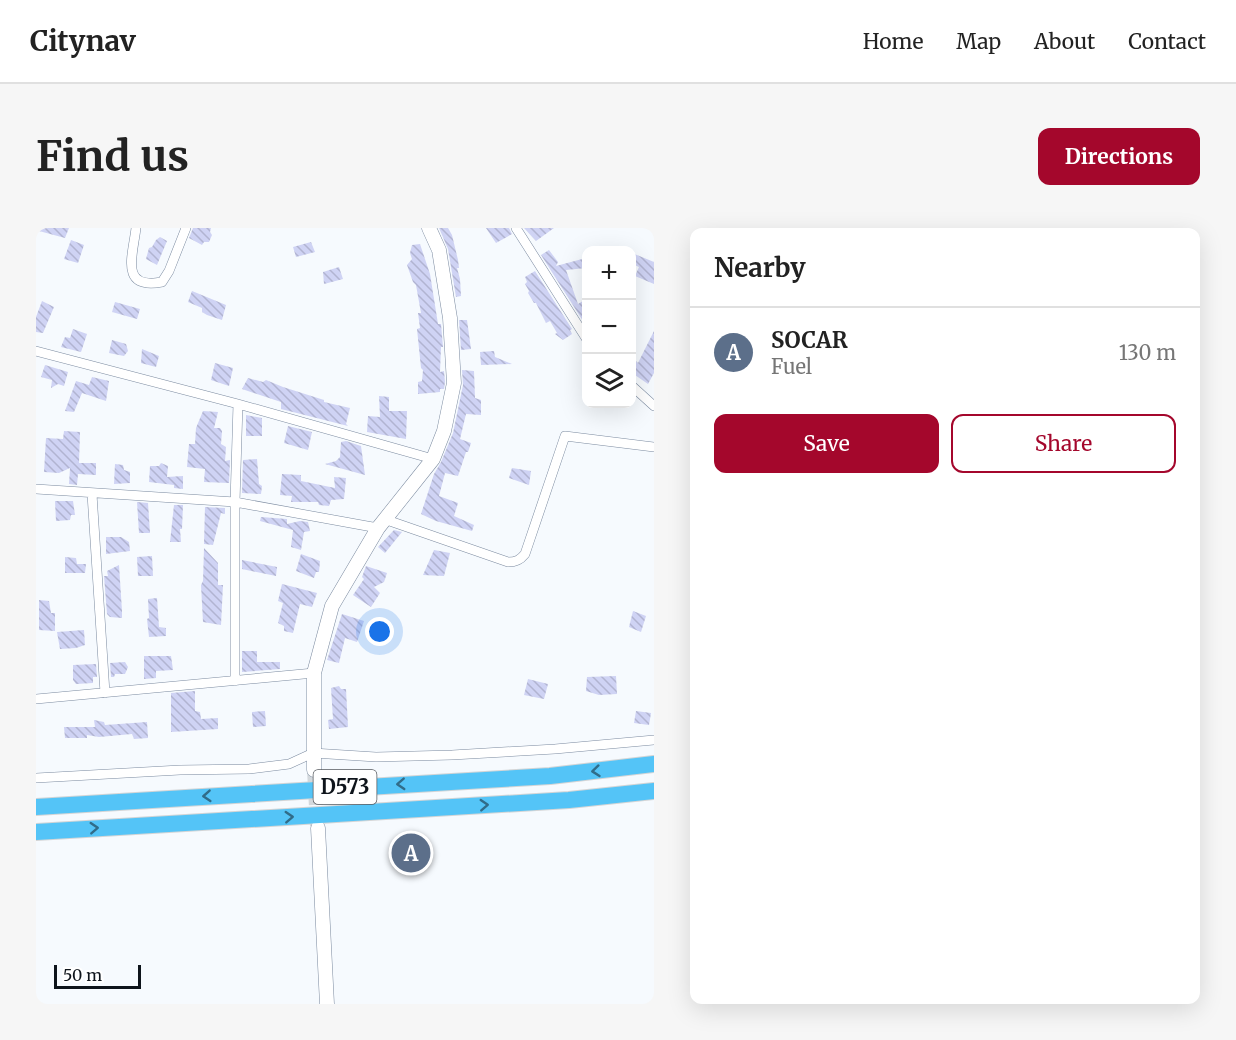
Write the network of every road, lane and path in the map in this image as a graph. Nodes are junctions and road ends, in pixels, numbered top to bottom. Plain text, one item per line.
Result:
1 (136, 228) edge
2 (186, 228) edge
3 (429, 228) edge
4 (516, 228) edge
5 (582, 332) edge
6 (37, 354) edge
7 (636, 390) edge
8 (238, 404) junction
9 (654, 406) edge
10 (654, 447) edge
11 (433, 459) junction
12 (36, 489) edge
13 (92, 494) junction
14 (235, 502) junction
15 (381, 524) junction
16 (314, 673) junction
17 (236, 681) junction
18 (105, 693) junction
19 (36, 699) edge
20 (654, 740) edge
21 (313, 753) junction
22 (654, 764) edge
23 (314, 770) tunnel mouth
24 (36, 778) edge
25 (654, 791) edge
26 (36, 807) edge
27 (318, 828) tunnel mouth
28 (36, 832) edge
29 (327, 1004) edge

1 - 2 street
3 - 11 street
4 - 5 street
6 - 8 street
7 - 9 street
8 - 11 street
8 - 14 street
10 - 15 street
11 - 15 street
12 - 13 street
13 - 14 street
13 - 18 street
14 - 15 street
14 - 17 street
15 - 16 street
16 - 17 street
16 - 21 street
17 - 18 street
18 - 19 street
20 - 21 street
21 - 23 street
21 - 24 street
22 -> 26 highway, D573
28 -> 25 highway, D573
27 - 29 street

